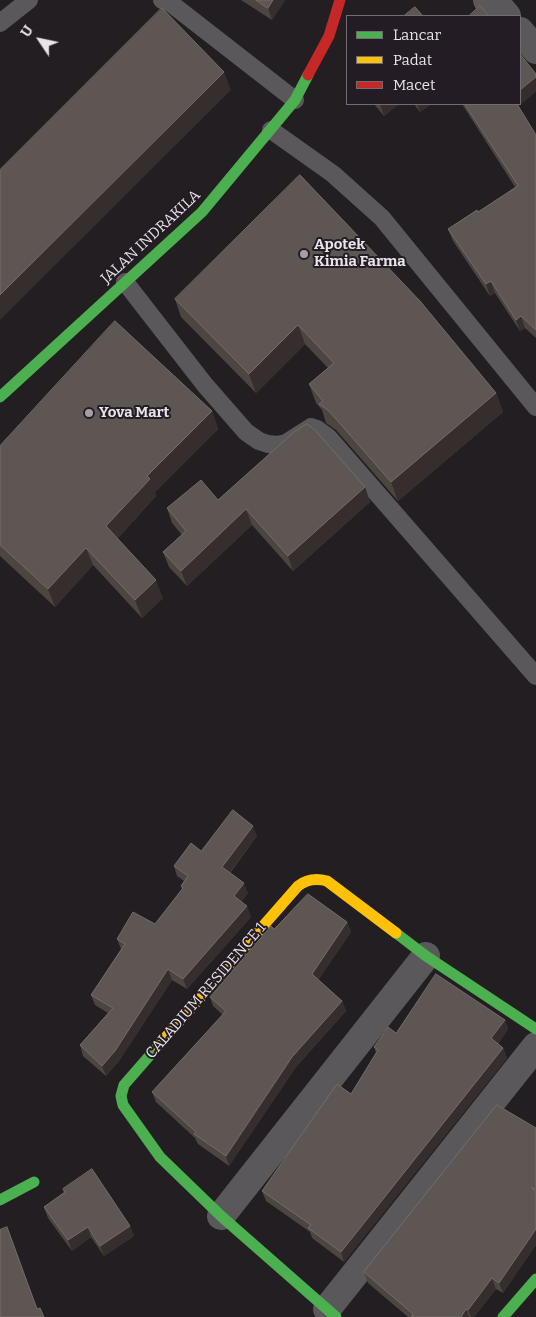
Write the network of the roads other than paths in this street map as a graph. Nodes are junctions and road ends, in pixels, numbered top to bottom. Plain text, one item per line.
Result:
1 (29, 0) edge
2 (162, 0) edge
3 (340, 0) edge
4 (487, 0) edge
5 (506, 15) edge
6 (0, 23) edge
7 (521, 32) edge
8 (536, 50) edge
9 (295, 100) junction
10 (271, 130) junction
11 (125, 282) junction
12 (0, 397) edge
13 (536, 407) edge
14 (536, 676) edge
15 (426, 956) junction
16 (536, 1029) edge
17 (536, 1046) edge
18 (34, 1182) dead end
19 (0, 1200) edge
20 (221, 1216) junction
21 (536, 1279) edge
22 (331, 1313) edge
23 (503, 1317) edge

1 - 6 lane
2 - 9 lane
3 - 9 street, JALAN INDRAKILA
4 - 5 street
7 - 8 street
9 - 10 street, JALAN INDRAKILA
10 - 11 street, JALAN INDRAKILA
10 - 13 lane
11 - 12 street, JALAN INDRAKILA
11 - 14 lane
15 - 16 street, CALADIUM RESIDENCE 1
15 - 20 street
15 - 20 street, CALADIUM RESIDENCE 1
17 - 22 street, CALADIUM RESIDENCE 1
18 - 19 street
20 - 22 street, CALADIUM RESIDENCE 1
21 - 23 street

